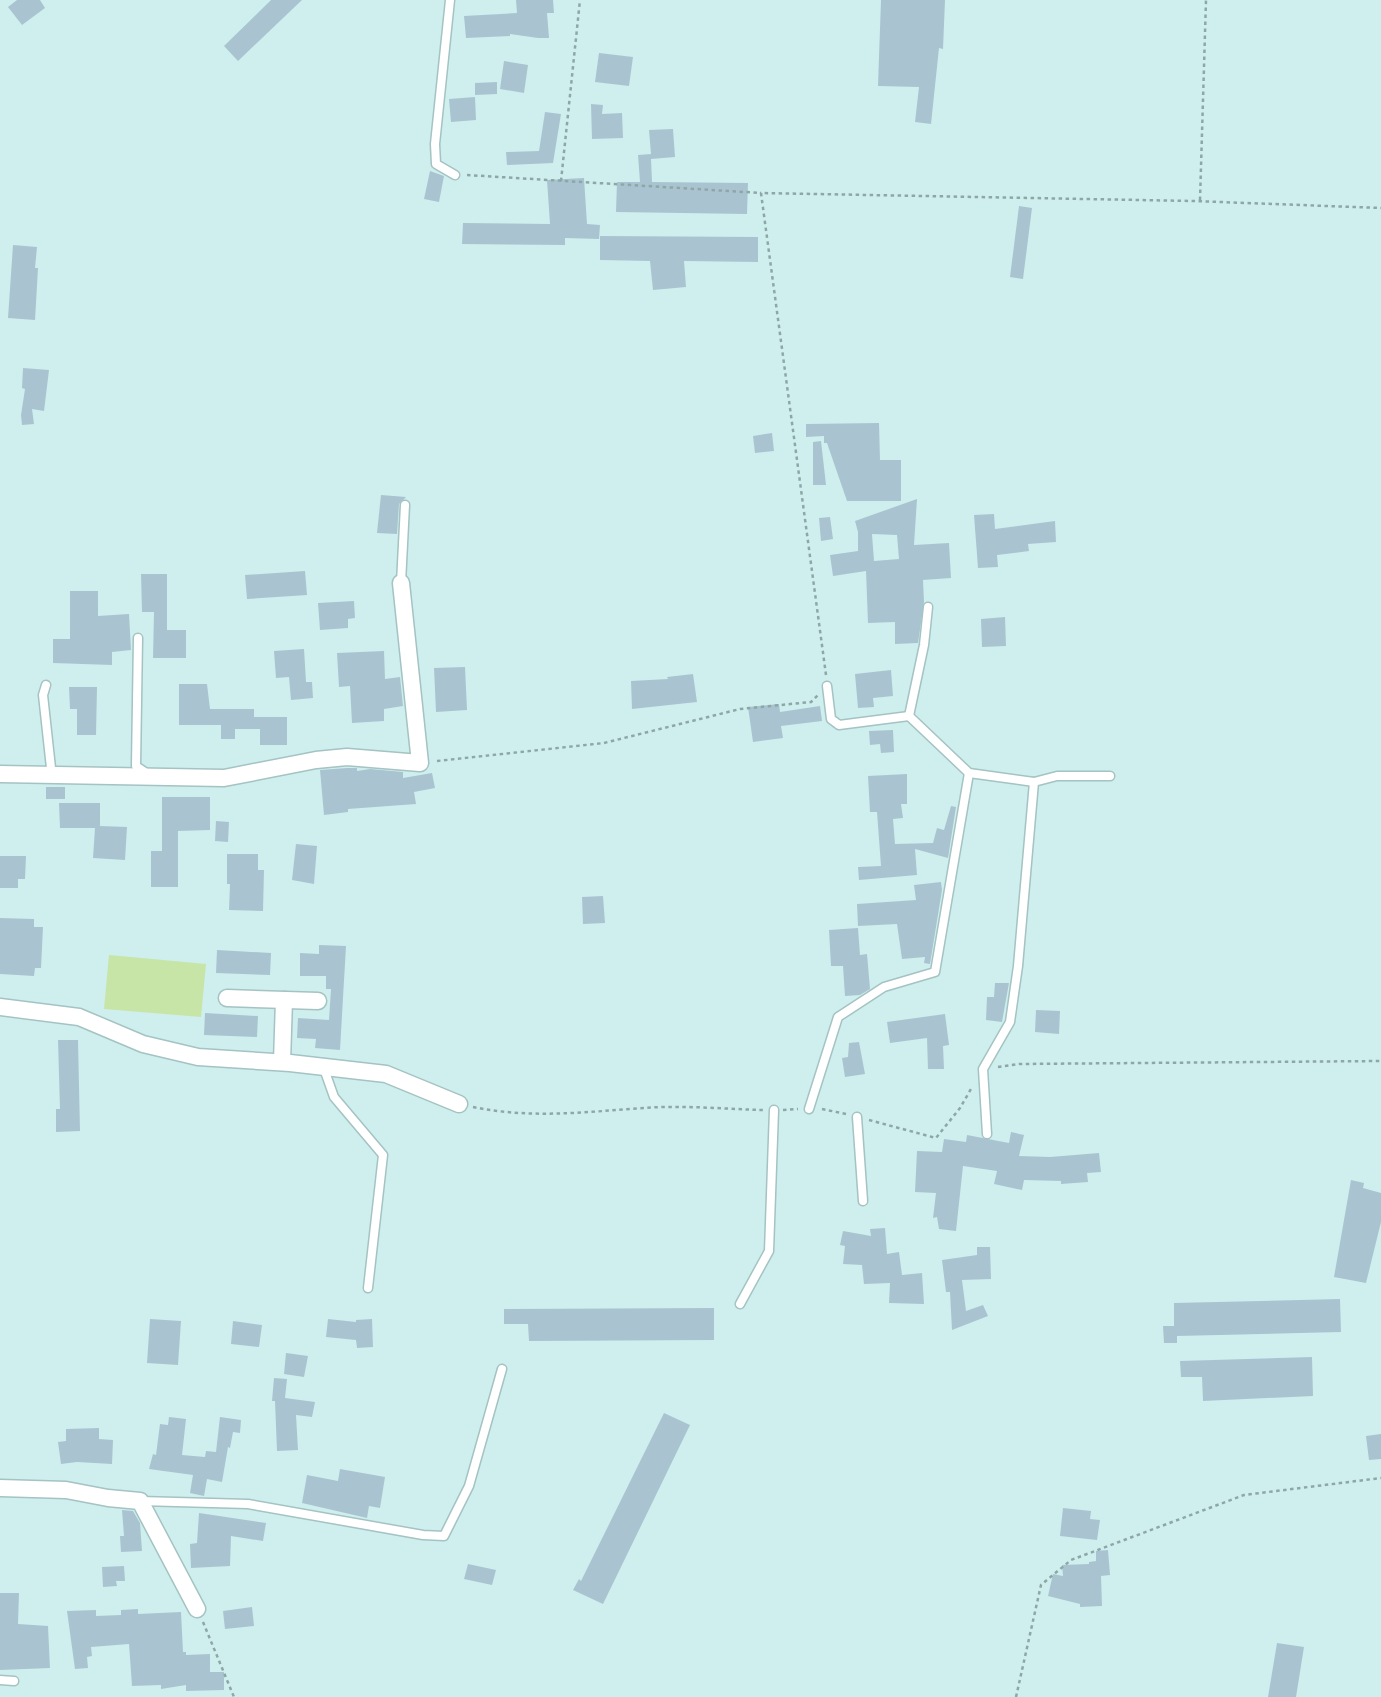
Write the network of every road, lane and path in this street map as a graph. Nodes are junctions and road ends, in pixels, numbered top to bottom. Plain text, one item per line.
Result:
1 (450, 0) edge
2 (580, 0) edge
3 (1206, 0) edge
4 (454, 175) joint
5 (561, 181) junction
6 (761, 193) junction
7 (1200, 201) junction
8 (1381, 208) edge
9 (405, 505) dead end
10 (401, 583) joint
11 (928, 607) dead end
12 (138, 638) dead end
13 (46, 685) dead end
14 (827, 686) junction
15 (909, 716) junction
16 (419, 763) junction
17 (968, 773) junction
18 (0, 774) edge
19 (52, 776) junction
20 (1110, 776) dead end
21 (153, 778) junction
22 (1034, 782) junction
23 (227, 998) dead end
24 (285, 1000) junction
25 (318, 1001) dead end
26 (0, 1007) edge
27 (1381, 1061) edge
28 (282, 1062) junction
29 (323, 1066) junction
30 (983, 1069) junction
31 (459, 1104) joint
32 (809, 1109) junction
33 (774, 1110) junction
34 (858, 1117) junction
35 (987, 1134) dead end
36 (863, 1201) dead end
37 (368, 1287) dead end
38 (740, 1304) dead end
39 (502, 1369) dead end
40 (1381, 1478) edge
41 (0, 1489) edge
42 (140, 1501) junction
43 (197, 1609) joint
44 (0, 1680) edge
45 (14, 1681) dead end
46 (234, 1697) edge
47 (1016, 1697) edge

1 - 4 lane
2 - 5 path
3 - 7 path
4 - 5 path
5 - 6 path
6 - 7 path
6 - 14 path
7 - 8 path
9 - 10 lane
10 - 16 street
11 - 15 lane
12 - 21 lane
13 - 19 lane
14 - 15 lane
14 - 16 path
15 - 17 lane
16 - 21 street
17 - 22 lane
17 - 32 lane
18 - 19 street
19 - 21 street
20 - 22 lane
22 - 30 lane
23 - 24 street
24 - 25 street
24 - 28 street
26 - 28 street
27 - 30 path
28 - 29 street
29 - 31 street
29 - 37 lane
30 - 34 path
30 - 35 lane
31 - 33 path
32 - 33 path
32 - 34 path
33 - 38 lane
34 - 36 lane
39 - 42 lane
40 - 47 path
41 - 42 street
42 - 43 street
43 - 46 path
44 - 45 lane

